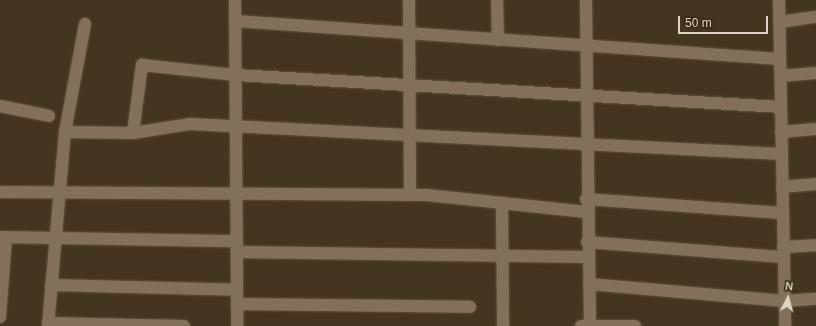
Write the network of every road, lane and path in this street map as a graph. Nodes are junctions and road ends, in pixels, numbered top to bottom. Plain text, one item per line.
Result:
1 (235, 0) edge
2 (409, 0) edge
3 (498, 0) edge
4 (586, 0) edge
5 (779, 0) edge
6 (816, 17) edge
7 (235, 21) junction
8 (779, 22) junction
9 (85, 24) dead end
10 (410, 34) junction
11 (498, 40) junction
12 (586, 47) junction
13 (780, 59) junction
14 (816, 73) edge
15 (236, 76) junction
16 (781, 76) junction
17 (410, 85) junction
18 (586, 95) junction
19 (0, 106) edge
20 (781, 107) junction
21 (49, 116) dead end
22 (237, 126) junction
23 (816, 129) edge
24 (65, 132) junction
25 (781, 132) junction
26 (133, 133) junction
27 (410, 134) junction
28 (586, 143) junction
29 (781, 154) junction
30 (816, 184) edge
31 (782, 187) junction
32 (0, 192) edge
33 (58, 192) junction
34 (238, 193) junction
35 (410, 195) junction
36 (586, 199) junction
37 (502, 203) junction
38 (586, 212) junction
39 (782, 213) junction
40 (3, 237) edge
41 (54, 238) junction
42 (587, 242) junction
43 (816, 245) edge
44 (237, 246) junction
45 (783, 252) junction
46 (502, 256) junction
47 (588, 257) junction
48 (589, 284) junction
49 (51, 285) junction
50 (237, 290) junction
51 (816, 299) edge
52 (784, 301) junction
53 (237, 304) junction
54 (470, 307) dead end
55 (0, 317) edge
56 (48, 325) edge
57 (587, 325) edge
58 (184, 326) edge
59 (237, 326) edge
60 (503, 326) edge
61 (635, 326) edge
62 (784, 326) edge

1 - 7 street
2 - 10 street
3 - 11 street
4 - 12 street
5 - 8 street
6 - 8 street
7 - 10 street
7 - 15 street
8 - 13 street
9 - 24 street
10 - 11 street
10 - 17 street
11 - 12 street
12 - 13 street
12 - 18 street
13 - 16 street
14 - 16 street
15 - 17 street
15 - 22 street
15 - 26 street
16 - 20 street
17 - 18 street
17 - 27 street
18 - 20 street
18 - 28 street
19 - 21 street
20 - 25 street
22 - 26 street
22 - 27 street
22 - 34 street
23 - 25 street
24 - 26 street
24 - 33 street
25 - 29 street
27 - 28 street
27 - 35 street
28 - 29 street
28 - 36 street
29 - 31 street
30 - 31 street
31 - 39 street
32 - 33 street
33 - 34 street
33 - 41 street
34 - 35 street
34 - 44 street
35 - 37 street
36 - 38 street
36 - 39 street
37 - 38 street
37 - 46 street
38 - 42 street
39 - 45 street
40 - 41 street
40 - 55 street
41 - 44 street
41 - 49 street
42 - 45 street
42 - 47 street
43 - 45 street
44 - 46 street
44 - 50 street
45 - 52 street
46 - 47 street
46 - 60 street
47 - 48 street
48 - 52 street
48 - 57 street
49 - 50 street
49 - 56 street
50 - 53 street
51 - 52 street
52 - 62 street
53 - 54 street
53 - 59 street
56 - 58 street
57 - 61 street

